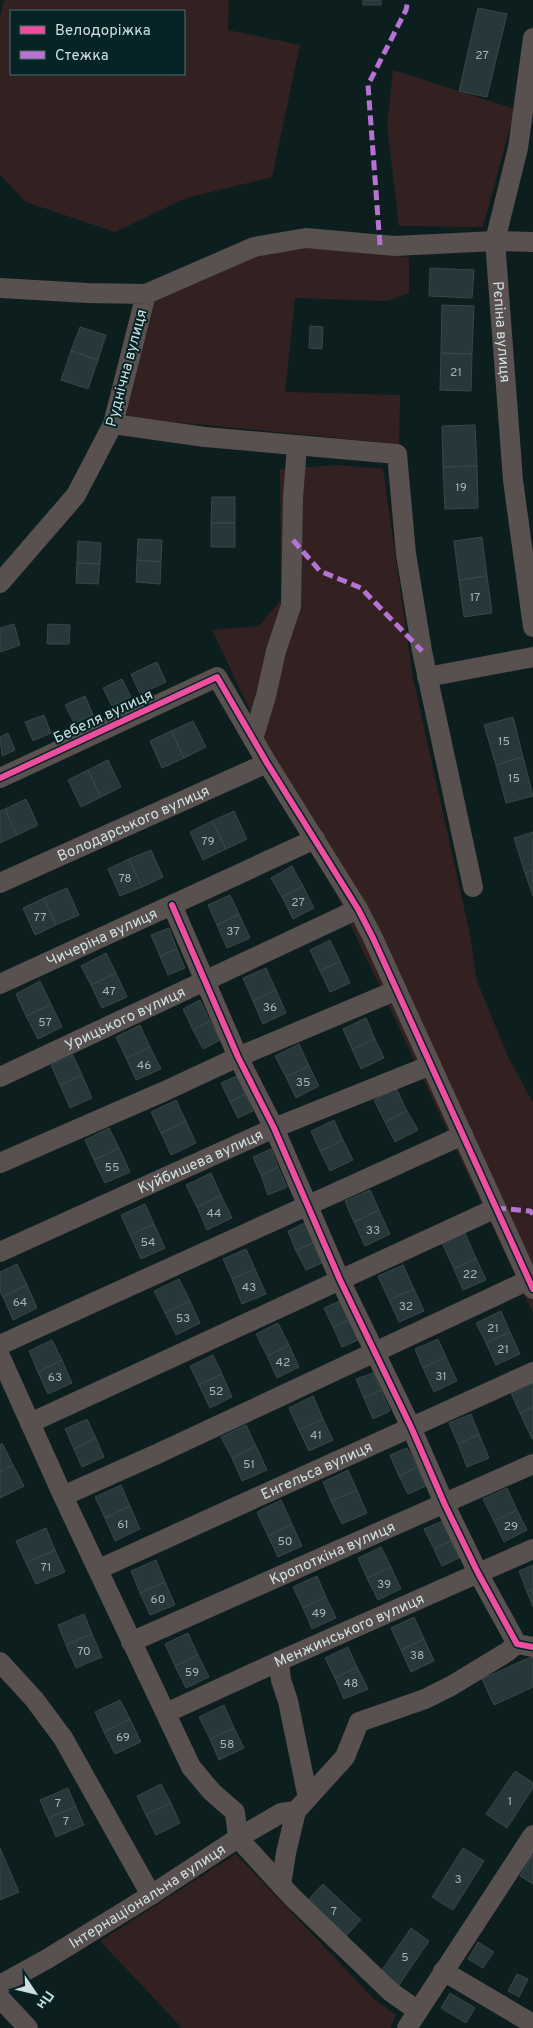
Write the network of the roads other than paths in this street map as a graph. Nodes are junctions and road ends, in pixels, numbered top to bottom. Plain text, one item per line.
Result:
1 (533, 38) edge
2 (495, 241) junction
3 (533, 242) edge
4 (0, 288) edge
5 (146, 294) junction
6 (112, 424) junction
7 (297, 445) junction
8 (0, 583) edge
9 (533, 627) edge
10 (533, 657) edge
11 (427, 677) junction
12 (253, 739) junction
13 (267, 763) junction
14 (0, 778) edge
15 (315, 839) junction
16 (0, 883) edge
17 (473, 887) dead end
18 (172, 905) junction
19 (358, 909) junction
20 (204, 982) junction
21 (0, 984) edge
22 (397, 990) junction
23 (238, 1057) junction
24 (431, 1065) junction
25 (0, 1077) edge
26 (274, 1128) junction
27 (463, 1135) junction
28 (0, 1163) edge
29 (308, 1204) junction
30 (496, 1208) junction
31 (0, 1252) edge
32 (340, 1280) junction
33 (531, 1284) edge
34 (0, 1345) edge
35 (376, 1353) junction
36 (0, 1356) edge
37 (533, 1372) edge
38 (30, 1423) junction
39 (411, 1427) junction
40 (533, 1464) edge
41 (63, 1496) junction
42 (445, 1505) junction
43 (533, 1549) edge
44 (99, 1569) junction
45 (478, 1573) junction
46 (131, 1642) junction
47 (525, 1645) edge
48 (279, 1661) junction
49 (0, 1662) edge
50 (166, 1713) junction
51 (302, 1804) junction
52 (533, 1835) edge
53 (238, 1838) junction
54 (281, 1885) junction
55 (151, 1895) junction
56 (443, 1971) junction
57 (0, 1986) edge
58 (0, 1998) edge
59 (418, 2011) junction
60 (533, 2024) edge
61 (28, 2028) edge
62 (407, 2028) edge

1 - 2 street, Рєпіна вулиця
2 - 3 street
2 - 5 street
2 - 9 street, Рєпіна вулиця
4 - 5 street, Руднічна вулиця
5 - 6 street, Руднічна вулиця
6 - 7 street
6 - 8 street, Руднічна вулиця
7 - 11 street
7 - 12 street
10 - 11 street
11 - 17 street
12 - 13 street
12 - 14 street, Бебеля вулиця
13 - 15 street
13 - 16 street, Володарського вулиця
15 - 18 street, Чичеріна вулиця
15 - 19 street
18 - 20 street
18 - 21 street, Чичеріна вулиця
19 - 20 street, Урицького вулиця
19 - 22 street
20 - 23 street
20 - 25 street, Урицького вулиця
22 - 23 street
22 - 24 street
23 - 26 street
23 - 28 street
24 - 26 street, Куйбишева вулиця
24 - 27 street
26 - 29 street
26 - 31 street, Куйбишева вулиця
27 - 29 street
27 - 30 street
29 - 32 street
29 - 34 street
30 - 32 street
30 - 33 street
32 - 35 street
32 - 38 street
33 - 35 street
35 - 39 street
35 - 41 street
36 - 38 street
37 - 39 street, Енгельса вулиця
38 - 41 street
39 - 42 street
39 - 44 street, Енгельса вулиця
40 - 42 street, Кропоткіна вулиця
41 - 44 street
42 - 45 street
42 - 46 street, Кропоткіна вулиця
43 - 45 street, Менжинського вулиця
44 - 46 street
45 - 47 street
45 - 48 street, Менжинського вулиця
46 - 50 street
47 - 51 street
48 - 50 street, Менжинського вулиця
48 - 51 street
49 - 55 street
50 - 53 street
51 - 53 street, Інтернаціональна вулиця
51 - 54 street
52 - 56 street
53 - 54 street
53 - 55 street, Інтернаціональна вулиця
54 - 59 street
55 - 57 street, Інтернаціональна вулиця
56 - 59 street
56 - 60 street
58 - 61 street
59 - 62 street

